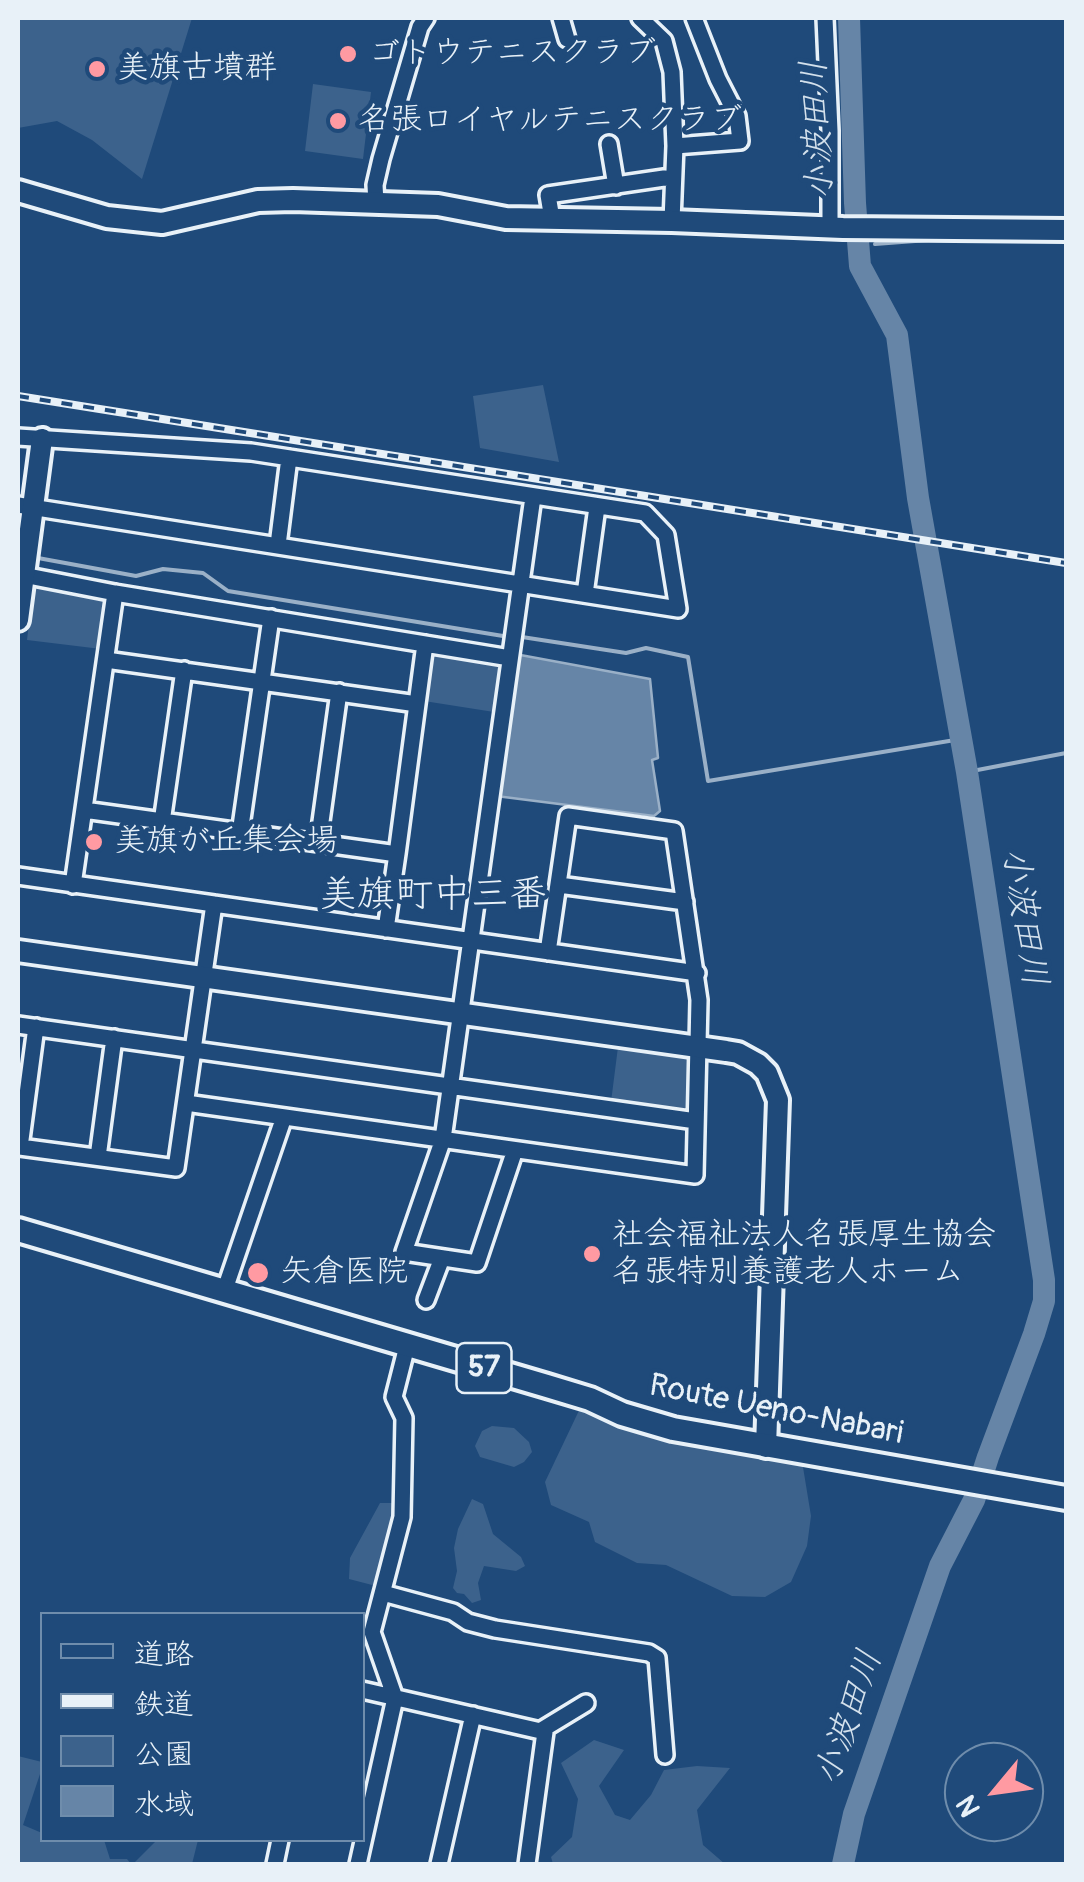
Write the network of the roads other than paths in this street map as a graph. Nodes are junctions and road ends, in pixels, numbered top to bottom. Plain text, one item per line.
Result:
1 (426, 18) edge
2 (562, 18) edge
3 (640, 18) edge
4 (694, 18) edge
5 (825, 18) edge
6 (567, 39) dead end
7 (610, 144) dead end
8 (675, 146) junction
9 (673, 179) junction
10 (616, 186) junction
11 (18, 192) edge
12 (376, 203) junction
13 (552, 220) junction
14 (672, 221) junction
15 (836, 228) junction
16 (1066, 230) edge
17 (18, 437) edge
18 (42, 439) junction
19 (290, 458) junction
20 (533, 497) junction
21 (26, 507) edge
22 (597, 507) junction
23 (278, 545) junction
24 (21, 575) edge
25 (520, 584) junction
26 (115, 594) junction
27 (586, 594) junction
28 (271, 618) junction
29 (18, 620) edge
30 (426, 644) junction
31 (510, 658) junction
32 (106, 660) junction
33 (184, 670) junction
34 (262, 681) junction
35 (339, 692) junction
36 (417, 704) junction
37 (84, 810) junction
38 (162, 822) junction
39 (240, 832) junction
40 (318, 843) junction
41 (397, 854) junction
42 (18, 876) edge
43 (74, 885) junction
44 (558, 885) junction
45 (686, 902) junction
46 (214, 904) junction
47 (386, 929) junction
48 (470, 941) junction
49 (18, 951) edge
50 (548, 952) junction
51 (696, 973) junction
52 (203, 977) junction
53 (460, 1014) junction
54 (18, 1024) edge
55 (36, 1027) junction
56 (114, 1038) junction
57 (698, 1047) junction
58 (193, 1049) junction
59 (449, 1086) junction
60 (186, 1104) junction
61 (284, 1118) junction
62 (696, 1121) junction
63 (442, 1139) junction
64 (516, 1150) junction
65 (98, 1157) junction
66 (18, 1230) edge
67 (442, 1258) junction
68 (224, 1292) junction
69 (426, 1300) dead end
70 (406, 1346) junction
71 (766, 1447) junction
72 (1066, 1498) edge
73 (383, 1593) junction
74 (365, 1691) edge
75 (395, 1698) junction
76 (586, 1703) dead end
77 (474, 1715) junction
78 (540, 1731) junction
79 (664, 1755) dead end
80 (365, 1833) edge
81 (439, 1864) edge
82 (526, 1864) edge

1 - 12 street
2 - 6 street
3 - 8 street
4 - 8 street
5 - 15 street
7 - 10 street
8 - 9 street
9 - 10 street
9 - 14 street
10 - 13 street
11 - 12 street
12 - 13 street
13 - 14 street
14 - 15 street
15 - 16 street
17 - 18 street
18 - 19 street
18 - 21 street
19 - 20 street
19 - 23 street
20 - 22 street
20 - 25 street
21 - 23 street
21 - 24 street
22 - 27 street
22 - 27 street
23 - 25 street
24 - 26 street
24 - 29 street
25 - 27 street
25 - 31 street
26 - 28 street
26 - 32 street
28 - 30 street
28 - 34 street
30 - 31 street
30 - 36 street
31 - 48 street
32 - 33 street
32 - 37 street
33 - 34 street
33 - 38 street
34 - 35 street
34 - 39 street
35 - 36 street
35 - 40 street
36 - 41 street
37 - 38 street
37 - 43 street
38 - 39 street
39 - 40 street
40 - 41 street
41 - 47 street
42 - 43 street
43 - 46 street
44 - 45 street
44 - 45 street
44 - 50 street
45 - 51 street
46 - 47 street
46 - 52 street
47 - 48 street
48 - 50 street
48 - 53 street
49 - 52 street
50 - 51 street
51 - 57 street
52 - 53 street
52 - 58 street
53 - 57 street
53 - 59 street
54 - 55 street
55 - 56 street
55 - 65 street
56 - 58 street
56 - 65 street
57 - 62 street
57 - 71 street
58 - 59 street
58 - 60 street
59 - 62 street
59 - 63 street
60 - 61 street
60 - 65 street
61 - 63 street
61 - 68 street
62 - 64 street
63 - 64 street
63 - 67 street
64 - 67 street
66 - 68 main road, Route Ueno-Nabari / 57
67 - 69 street
68 - 70 main road, Route Ueno-Nabari / 57
70 - 71 main road, Route Ueno-Nabari / 57
70 - 73 street
71 - 72 main road, Route Ueno-Nabari / 57
73 - 75 street
73 - 79 street
74 - 75 street
75 - 77 street
75 - 80 street
76 - 78 street
77 - 78 street
77 - 81 street
78 - 82 street

